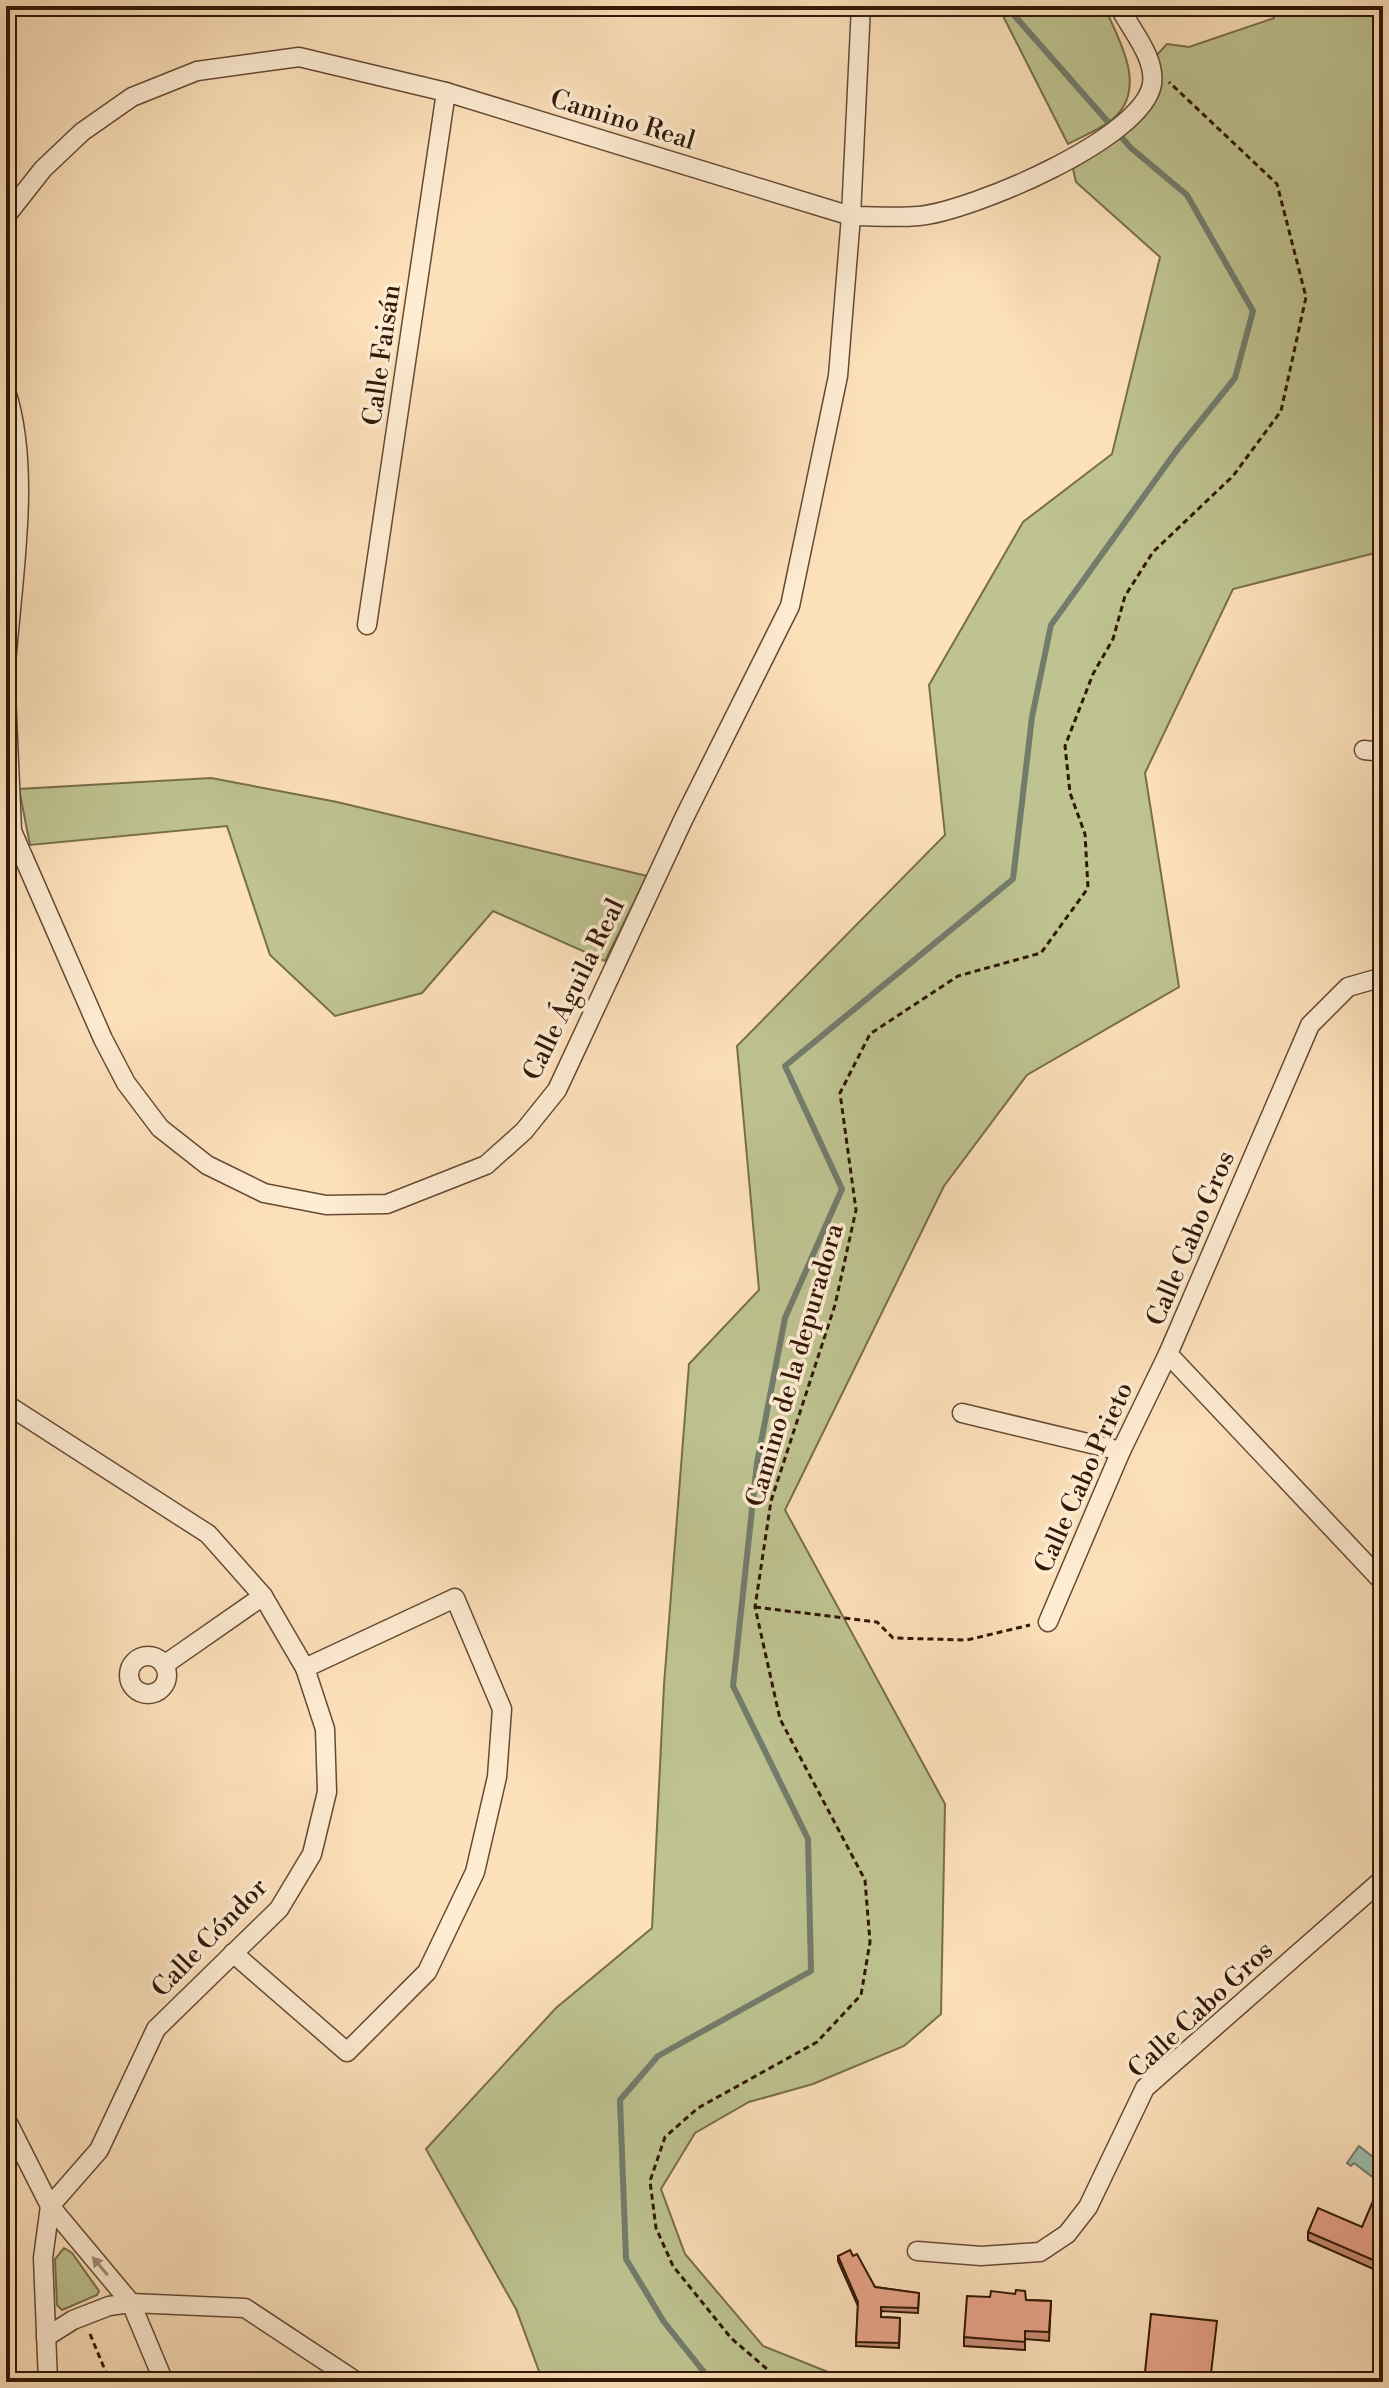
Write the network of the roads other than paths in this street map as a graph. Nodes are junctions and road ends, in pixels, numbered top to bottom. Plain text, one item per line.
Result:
1 (861, 6) edge
2 (1119, 6) edge
3 (446, 92) junction
4 (6, 216) edge
5 (851, 216) junction
6 (6, 391) edge
7 (367, 625) dead end
8 (6, 665) edge
9 (6, 693) edge
10 (1383, 977) edge
11 (1168, 1354) junction
12 (6, 1404) edge
13 (962, 1413) dead end
14 (1121, 1451) junction
15 (1383, 1582) edge
16 (263, 1596) junction
17 (1048, 1622) road end
18 (164, 1665) dead end
19 (305, 1668) junction
20 (1383, 1879) edge
21 (233, 1953) junction
22 (6, 2119) edge
23 (50, 2206) junction
24 (917, 2251) dead end
25 (131, 2303) junction
26 (46, 2337) junction
27 (48, 2382) edge
28 (164, 2382) edge
29 (357, 2382) edge

1 - 5 street, Calle Águila Real
2 - 5 street, Camino Real
3 - 4 street, Camino Real
3 - 5 street, Camino Real
3 - 7 street, Calle Faisán
5 - 9 street, Calle Águila Real
6 - 8 street
10 - 11 street, Calle Cabo Gros
11 - 14 street, Calle Cabo Prieto
11 - 15 street, Calle Cabo Gros
12 - 16 street, Calle Cóndor
13 - 14 street
14 - 17 street, Calle Cabo Prieto
16 - 18 street
16 - 19 street, Calle Cóndor
19 - 21 street, Calle Cóndor
19 - 21 street
20 - 24 street, Calle Cabo Gros
21 - 23 street, Calle Cóndor
22 - 23 street
25 -> 23 street
23 - 26 street
25 - 26 street
25 - 28 street
25 - 29 street
26 - 27 street

